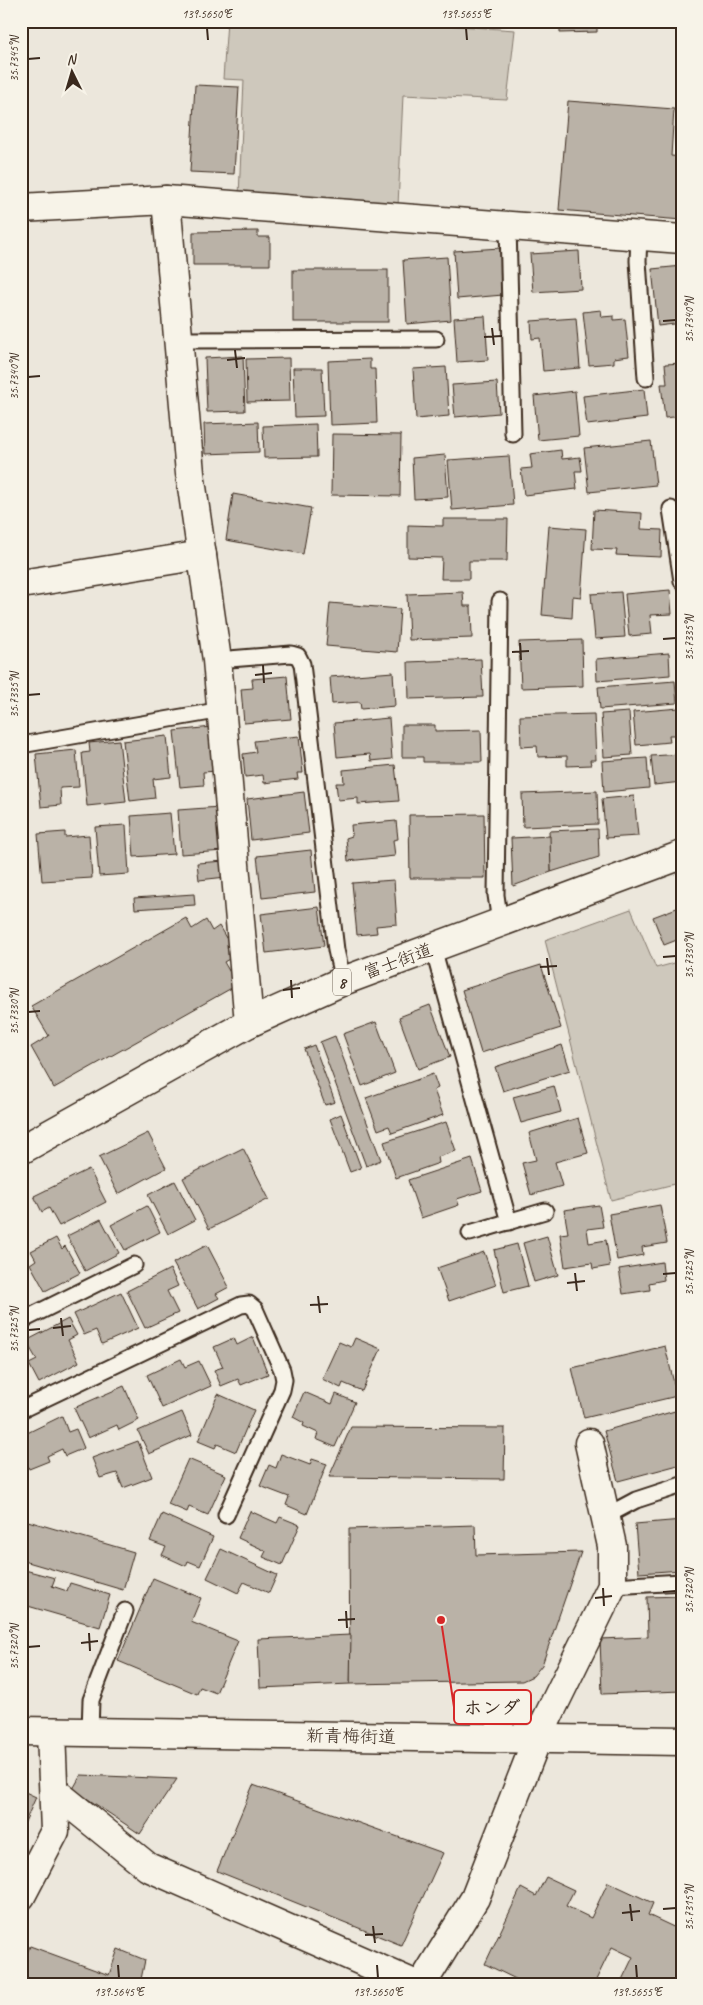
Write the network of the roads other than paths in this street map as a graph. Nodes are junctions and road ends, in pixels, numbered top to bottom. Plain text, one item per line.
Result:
1 (166, 200) junction
2 (21, 208) edge
3 (508, 225) junction
4 (639, 235) junction
5 (682, 238) edge
6 (436, 339) dead end
7 (180, 340) junction
8 (646, 378) dead end
9 (513, 434) dead end
10 (671, 509) dead end
11 (202, 555) junction
12 (682, 581) edge
13 (21, 584) edge
14 (500, 601) dead end
15 (217, 660) junction
16 (222, 710) junction
17 (21, 745) edge
18 (682, 855) edge
19 (500, 923) junction
20 (433, 948) junction
21 (343, 981) junction
22 (249, 1023) junction
23 (21, 1150) edge
24 (545, 1212) dead end
25 (510, 1222) junction
26 (470, 1233) dead end
27 (134, 1265) dead end
28 (21, 1321) edge
29 (21, 1410) edge
30 (589, 1443) dead end
31 (682, 1484) edge
32 (226, 1515) dead end
33 (606, 1516) junction
34 (682, 1582) edge
35 (612, 1586) junction
36 (124, 1611) dead end
37 (21, 1731) edge
38 (51, 1732) junction
39 (90, 1732) junction
40 (537, 1740) junction
41 (682, 1741) edge
42 (54, 1791) junction
43 (21, 1896) edge
44 (414, 1984) edge
45 (422, 1984) edge

1 - 2 street
1 - 3 street
1 - 7 street
3 - 4 street
3 - 9 lane
4 - 5 street
4 - 8 lane
6 - 7 lane
7 - 11 street
10 - 12 lane
11 - 13 street
11 - 15 street
14 - 19 lane
15 - 16 street
15 - 21 lane
16 - 17 lane
16 - 22 street
18 - 19 street, 富士街道 / 8
19 - 20 street, 富士街道 / 8
20 - 21 street, 富士街道 / 8
20 - 25 lane
21 - 22 street, 富士街道 / 8
22 - 23 street, 富士街道 / 8
24 - 25 lane
25 - 26 lane
27 - 28 lane
29 - 32 lane
30 - 33 street
31 - 33 lane
33 - 35 street
34 - 35 lane
35 - 40 street
36 - 39 lane
37 - 38 street, 新青梅街道
38 - 39 street, 新青梅街道
38 - 42 street
39 - 40 street, 新青梅街道
40 - 41 street, 新青梅街道
40 - 45 street
42 - 43 street
42 - 44 street

